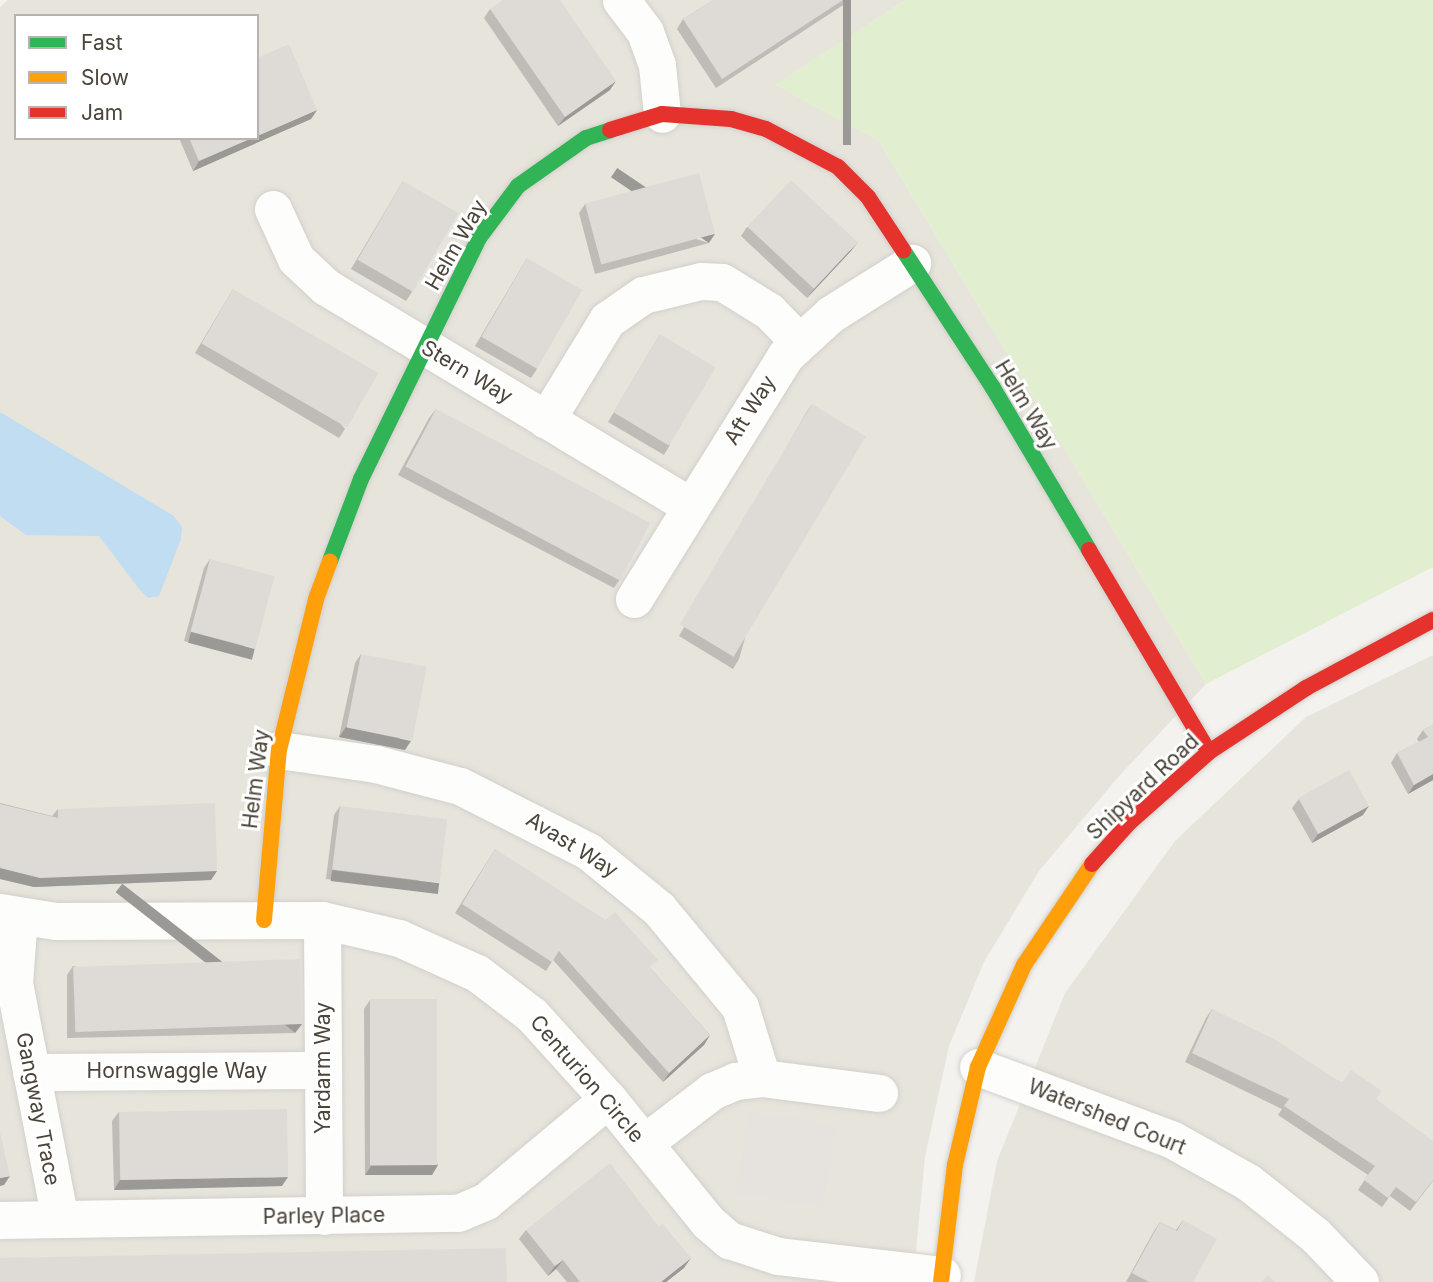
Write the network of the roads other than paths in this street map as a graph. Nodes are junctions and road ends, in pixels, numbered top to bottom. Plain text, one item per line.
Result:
1 (626, 2) edge
2 (662, 114) junction
3 (273, 209) dead end
4 (912, 263) junction
5 (798, 341) junction
6 (425, 346) junction
7 (546, 420) junction
8 (691, 506) junction
9 (634, 599) dead end
10 (1433, 620) edge
11 (279, 750) junction
12 (1209, 752) junction
13 (9, 914) edge
14 (264, 920) junction
15 (322, 920) junction
16 (978, 1067) junction
17 (323, 1070) junction
18 (31, 1072) junction
19 (762, 1078) junction
20 (879, 1093) dead end
21 (608, 1099) junction
22 (643, 1143) junction
23 (324, 1216) junction
24 (60, 1219) junction
25 (0, 1220) edge
26 (942, 1278) edge
27 (1360, 1282) edge

1 - 2 street
2 - 4 street, Helm Way
2 - 6 street, Helm Way
3 - 6 street, Stern Way
4 - 5 street, Aft Way
4 - 12 street, Helm Way
5 - 7 street
5 - 8 street, Aft Way
6 - 7 street, Stern Way
6 - 11 street, Helm Way
7 - 8 street, Stern Way
8 - 9 street, Aft Way
10 - 12 street, Shipyard Road
11 - 14 street, Helm Way
11 - 19 street, Avast Way
12 - 16 street, Shipyard Road
13 - 14 street, Centurion Circle
13 - 18 street, Gangway Trace
14 - 15 street, Centurion Circle
15 - 17 street, Yardarm Way
15 - 21 street, Centurion Circle
16 - 26 street, Shipyard Road
16 - 27 street, Watershed Court
17 - 18 street, Hornswaggle Way
17 - 23 street, Yardarm Way
18 - 24 street, Gangway Trace
19 - 20 street
19 - 22 street
21 - 22 street, Centurion Circle
21 - 23 street, Parley Place
22 - 26 street, Centurion Circle
23 - 24 street, Parley Place
24 - 25 street, Parley Place

